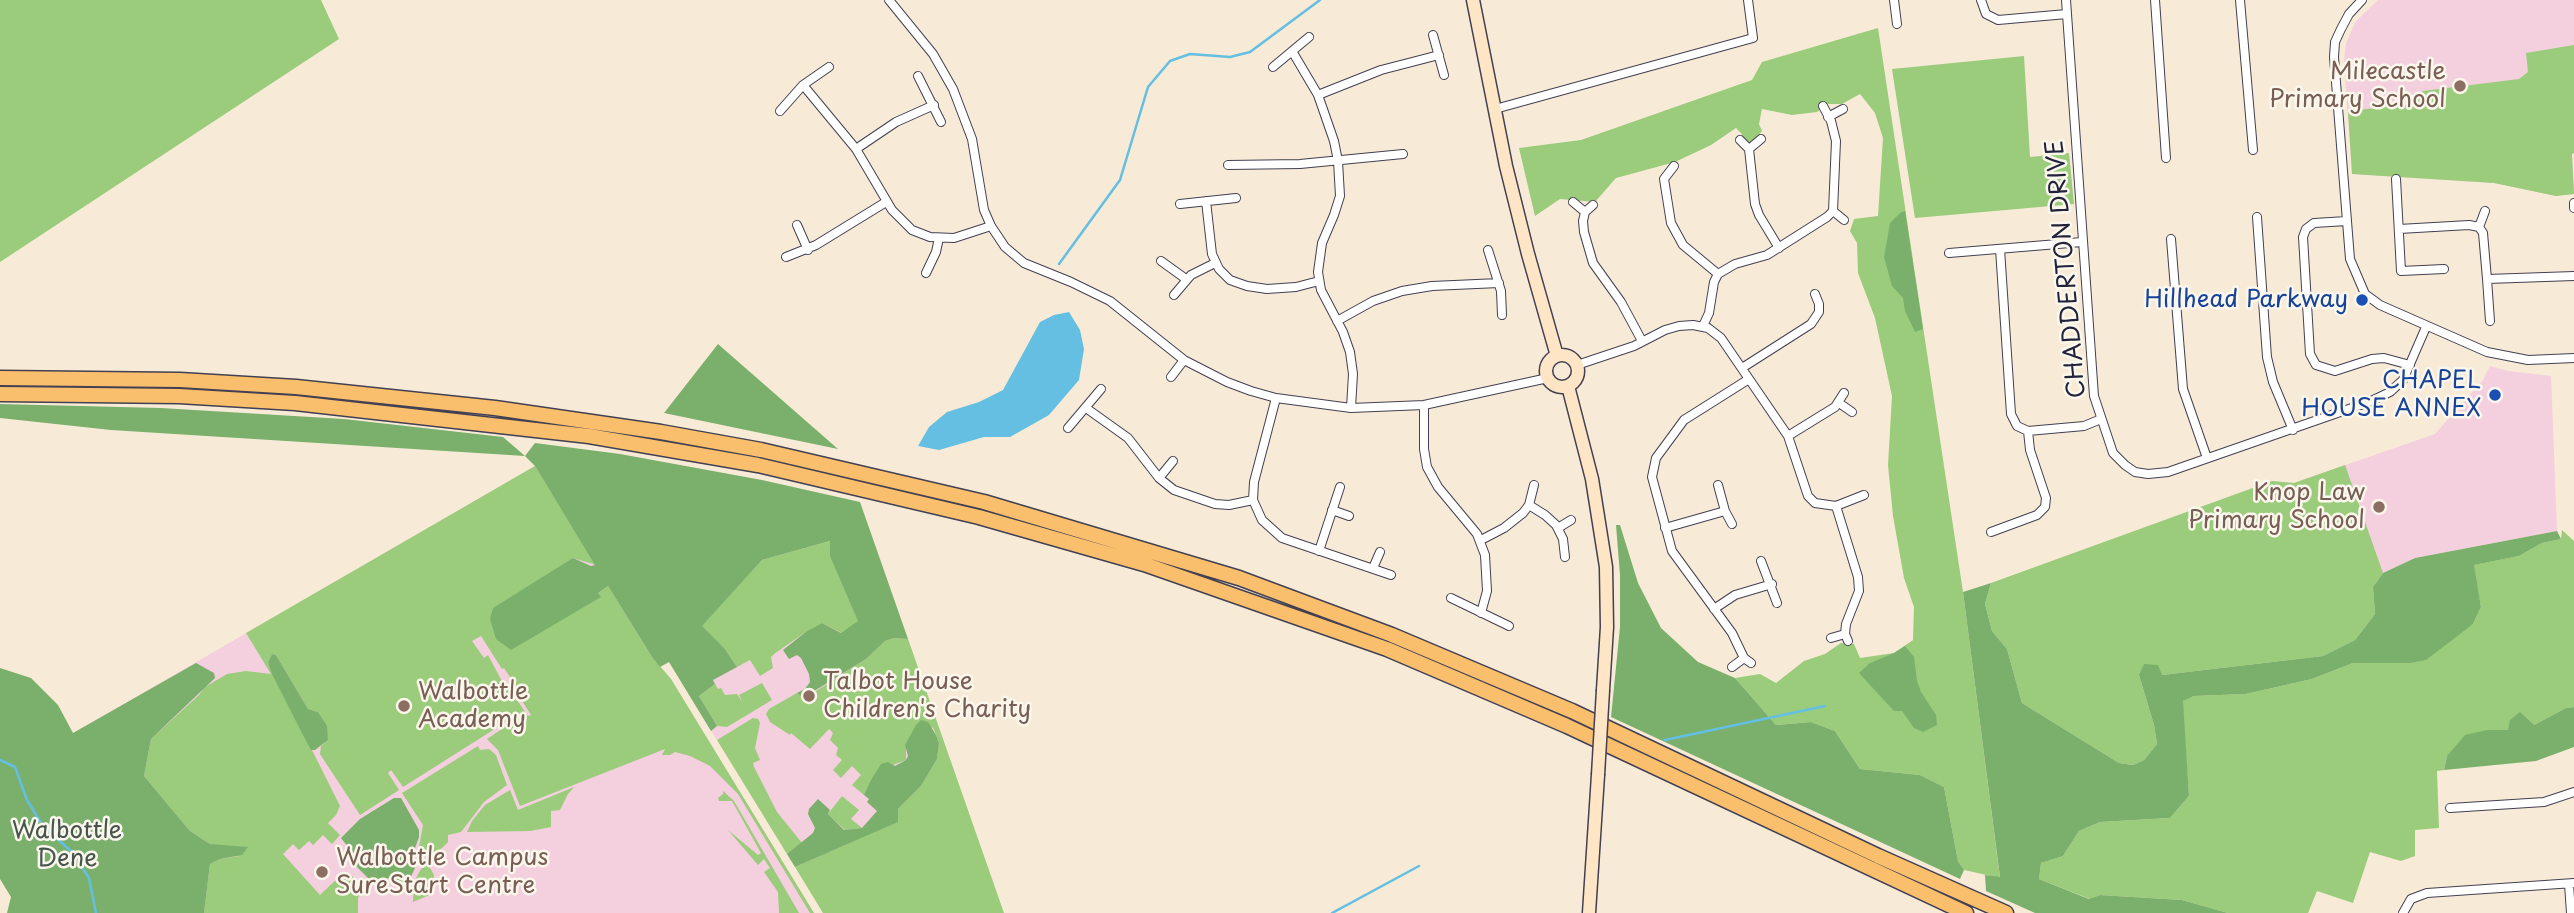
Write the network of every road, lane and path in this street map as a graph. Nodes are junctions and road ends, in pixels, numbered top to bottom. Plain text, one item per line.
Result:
1 (889, 0) edge
2 (1473, 0) edge
3 (1748, 0) edge
4 (1894, 0) edge
5 (1981, 0) edge
6 (2066, 0) edge
7 (2155, 0) edge
8 (2240, 0) edge
9 (2361, 0) edge
10 (2067, 15) junction
11 (1897, 24) dead end
12 (1433, 35) dead end
13 (1309, 37) dead end
14 (1292, 51) junction
15 (1439, 55) junction
16 (829, 66) dead end
17 (1273, 66) dead end
18 (1444, 75) dead end
19 (918, 76) dead end
20 (803, 85) junction
21 (1318, 95) junction
22 (933, 105) junction
23 (1823, 106) dead end
24 (1495, 109) junction
25 (1843, 109) dead end
26 (780, 111) dead end
27 (1828, 117) junction
28 (941, 122) dead end
29 (1761, 139) dead end
30 (1740, 140) dead end
31 (856, 149) junction
32 (1749, 149) junction
33 (2253, 150) dead end
34 (1403, 153) dead end
35 (2166, 158) dead end
36 (1338, 161) junction
37 (1228, 165) dead end
38 (1674, 166) dead end
39 (1654, 171) dead end
40 (1666, 176) junction
41 (2396, 178) dead end
42 (1237, 198) dead end
43 (1206, 201) junction
44 (886, 202) junction
45 (1573, 202) dead end
46 (2574, 203) edge
47 (1180, 204) dead end
48 (1592, 205) dead end
49 (2574, 208) edge
50 (1833, 211) junction
51 (2485, 211) dead end
52 (1585, 212) junction
53 (2256, 217) dead end
54 (1844, 220) dead end
55 (2347, 221) junction
56 (797, 225) dead end
57 (991, 226) junction
58 (2479, 227) junction
59 (2399, 229) junction
60 (939, 238) junction
61 (2171, 239) dead end
62 (2082, 242) junction
63 (1779, 248) junction
64 (2000, 249) junction
65 (808, 250) junction
66 (1488, 250) dead end
67 (1949, 253) dead end
68 (786, 257) dead end
69 (1161, 261) dead end
70 (1215, 263) junction
71 (2444, 269) dead end
72 (926, 273) dead end
73 (1718, 274) junction
74 (2574, 276) edge
75 (1186, 279) junction
76 (2487, 279) junction
77 (1319, 282) junction
78 (1499, 283) junction
79 (1815, 294) dead end
80 (1174, 295) dead end
81 (1502, 315) dead end
82 (1337, 321) junction
83 (2490, 321) dead end
84 (1703, 326) junction
85 (2426, 327) junction
86 (1642, 341) junction
87 (1557, 356) junction
88 (2574, 358) edge
89 (1184, 360) junction
90 (1577, 365) junction
91 (2410, 365) junction
92 (1742, 368) junction
93 (1171, 377) dead end
94 (0, 378) edge
95 (1548, 378) junction
96 (1749, 379) junction
97 (1568, 386) junction
98 (1101, 389) dead end
99 (1844, 393) dead end
100 (0, 394) edge
101 (1276, 398) junction
102 (1839, 403) junction
103 (1424, 405) junction
104 (1086, 408) junction
105 (1351, 408) junction
106 (1852, 412) dead end
107 (2101, 419) junction
108 (1068, 428) dead end
109 (2292, 430) junction
110 (2028, 431) junction
111 (1788, 436) junction
112 (2207, 458) junction
113 (1173, 461) dead end
114 (1159, 478) junction
115 (1534, 485) dead end
116 (1718, 485) dead end
117 (1340, 486) dead end
118 (1864, 495) dead end
119 (1253, 500) junction
120 (1529, 505) junction
121 (1836, 506) junction
122 (1332, 510) junction
123 (1725, 511) junction
124 (1349, 516) dead end
125 (1571, 520) dead end
126 (1732, 524) dead end
127 (1558, 528) junction
128 (1665, 528) junction
129 (1991, 532) dead end
130 (1481, 540) junction
131 (1319, 551) junction
132 (1380, 552) dead end
133 (1565, 557) dead end
134 (1761, 561) dead end
135 (1373, 568) junction
136 (1391, 575) dead end
137 (1772, 584) junction
138 (1451, 598) dead end
139 (1777, 603) dead end
140 (1714, 609) junction
141 (1481, 612) junction
142 (1508, 626) dead end
143 (1831, 638) dead end
144 (1732, 667) dead end
145 (2574, 792) edge
146 (2450, 808) dead end
147 (2572, 883) edge
148 (1589, 913) edge
149 (1966, 913) edge
150 (2006, 913) edge
151 (2403, 913) edge
152 (2571, 913) edge

1 - 57 street
2 - 24 street
3 - 24 street
4 - 11 street
5 - 10 street
6 - 10 street, CHADDERTON DRIVE
7 - 35 street
8 - 33 street
9 - 55 street
10 - 62 street, CHADDERTON DRIVE
12 - 15 street
13 - 14 street
14 - 17 street
14 - 21 street
15 - 18 street
15 - 21 street
16 - 20 street
19 - 22 street
20 - 26 street
20 - 31 street
21 - 36 street
22 - 28 street
22 - 31 street
23 - 27 street
24 - 87 street
25 - 27 street
27 - 50 street
29 - 32 street
30 - 32 street
31 - 44 street
32 - 63 street
34 - 36 street
36 - 37 street
36 - 77 street
38 - 40 street
39 - 40 street
40 - 73 street
41 - 59 street
42 - 43 street
43 - 47 street
43 - 70 street
44 - 60 street
44 - 65 street
45 - 52 street
46 - 49 street
48 - 52 street
50 - 54 street
50 - 63 street
51 - 58 street
52 - 86 street
53 - 109 street
55 - 85 street
55 - 91 street
56 - 65 street
57 - 60 street
57 - 89 street
58 - 59 street
58 - 76 street
59 - 71 street
60 - 72 street
61 - 112 street
62 - 64 street
62 - 107 street, CHADDERTON DRIVE
63 - 73 street
64 - 67 street
64 - 110 street
65 - 68 street
66 - 78 street
69 - 75 street
70 - 75 street
70 - 77 street
73 - 84 street
74 - 76 street
75 - 80 street
76 - 83 street
77 - 82 street
78 - 81 street
78 - 82 street
79 - 92 street
82 - 105 street
84 - 86 street
84 - 92 street
85 - 88 street
85 - 91 street, CHADDERTON DRIVE
86 - 90 street
87 - 90 street
87 - 95 street
89 - 93 street
89 - 101 street
90 - 97 street
91 - 109 street, CHADDERTON DRIVE
92 - 96 street
94 - 150 highway
95 - 97 street
95 - 103 street
96 - 111 street
96 - 128 street
97 - 148 street, bridge
98 - 104 street
99 - 102 street
100 - 149 highway
101 - 105 street
101 - 119 street
102 - 106 street
102 - 111 street
103 - 105 street
103 - 130 street
104 - 108 street
104 - 114 street
107 - 110 street
107 - 112 street, CHADDERTON DRIVE
109 - 112 street, CHADDERTON DRIVE
110 - 129 street
111 - 121 street
113 - 114 street
114 - 119 street
115 - 120 street
116 - 123 street
117 - 122 street
118 - 121 street
119 - 131 street
120 - 127 street
120 - 130 street
121 - 143 street
122 - 124 street
122 - 131 street
123 - 126 street
123 - 128 street
125 - 127 street
127 - 133 street
128 - 140 street
130 - 141 street
131 - 135 street
132 - 135 street
134 - 137 street
135 - 136 street
137 - 139 street
137 - 140 street
138 - 141 street
140 - 144 street
141 - 142 street
145 - 146 street
147 - 151 street
147 - 152 street

